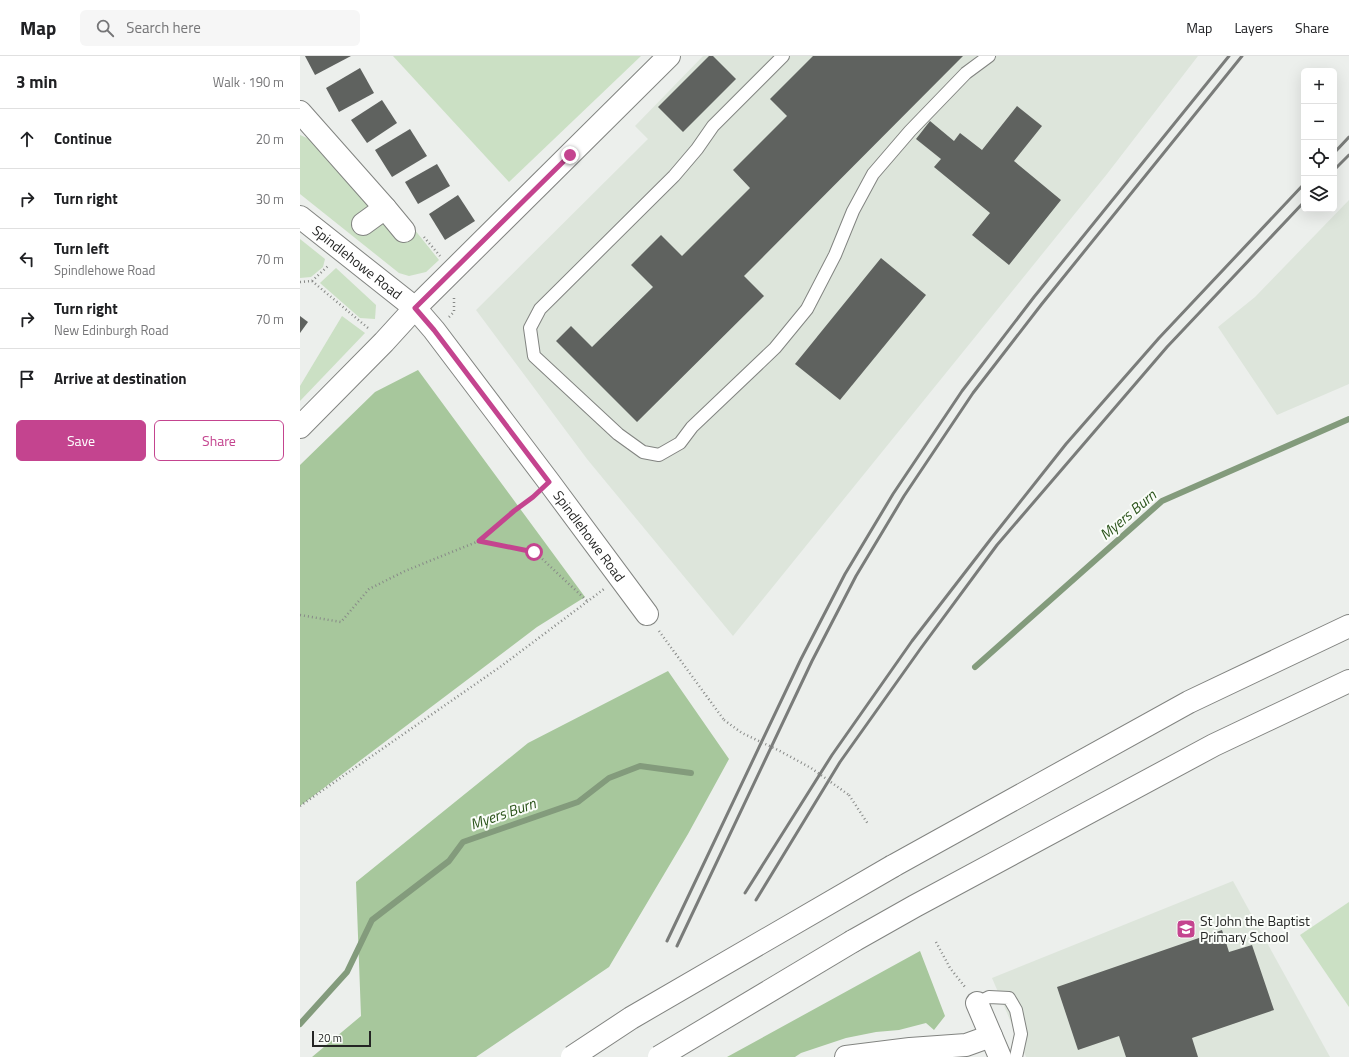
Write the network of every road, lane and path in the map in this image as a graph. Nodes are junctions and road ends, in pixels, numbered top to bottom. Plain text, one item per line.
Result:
1 (669, 56) edge
2 (783, 56) edge
3 (989, 56) edge
4 (300, 112) edge
5 (385, 208) junction
6 (300, 217) edge
7 (363, 224) dead end
8 (404, 231) dead end
9 (344, 252) junction
10 (312, 281) junction
11 (300, 282) edge
12 (415, 308) junction
13 (384, 342) junction
14 (300, 427) edge
15 (549, 482) junction
16 (479, 541) junction
17 (620, 577) junction
18 (588, 602) junction
19 (646, 614) joint
20 (300, 615) edge
21 (1349, 626) edge
22 (1349, 682) edge
23 (300, 806) edge
24 (868, 824) dead end
25 (936, 942) dead end
26 (978, 1003) junction
27 (991, 1036) junction
28 (911, 1053) edge
29 (572, 1057) edge
30 (659, 1057) edge
31 (846, 1057) edge
32 (1000, 1057) edge
33 (1016, 1057) edge

1 - 12 main road
2 - 3 lane
4 - 5 main road
5 - 7 main road
5 - 8 main road
6 - 9 main road, Spindlehowe Road
9 - 10 path
9 - 12 main road, Spindlehowe Road
10 - 11 path
10 - 13 path
12 - 13 main road
12 - 15 main road, Spindlehowe Road
13 - 14 main road
15 - 16 path
15 - 17 main road, Spindlehowe Road
16 - 18 path
16 - 20 path
17 - 18 path
17 - 19 main road, Spindlehowe Road
18 - 23 path
19 - 24 path, bridge
21 - 29 main road, bridge
22 - 30 main road, bridge
25 - 26 path
26 - 27 main road
26 - 33 lane
27 - 28 main road
27 - 32 main road
28 - 31 main road

